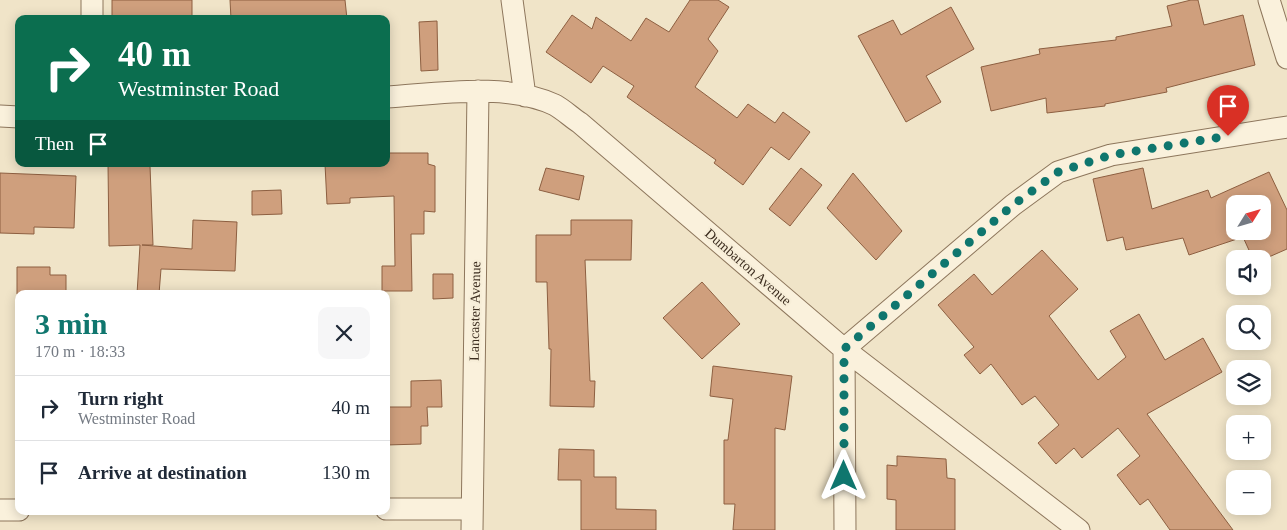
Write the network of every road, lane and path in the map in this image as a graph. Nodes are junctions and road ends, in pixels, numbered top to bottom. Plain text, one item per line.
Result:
1 (92, 0) edge
2 (512, 0) edge
3 (1268, 0) edge
4 (92, 15) edge
5 (1287, 58) edge
6 (478, 91) junction
7 (525, 96) junction
8 (390, 97) edge
9 (0, 116) edge
10 (15, 117) edge
11 (1287, 127) edge
12 (844, 349) junction
13 (390, 509) edge
14 (472, 509) junction
15 (0, 510) edge
16 (15, 510) edge
17 (472, 530) edge
18 (845, 530) edge
19 (1079, 530) edge

1 - 4 street
2 - 7 street
3 - 5 street
6 - 7 street, Dumbarton Avenue
6 - 8 street, Dumbarton Avenue
6 - 14 street, Lancaster Avenue
7 - 12 street, Dumbarton Avenue
9 - 10 street
11 - 12 street
12 - 18 street
12 - 19 street, Dumbarton Avenue
13 - 14 street
14 - 17 street, Lancaster Avenue
15 - 16 street

